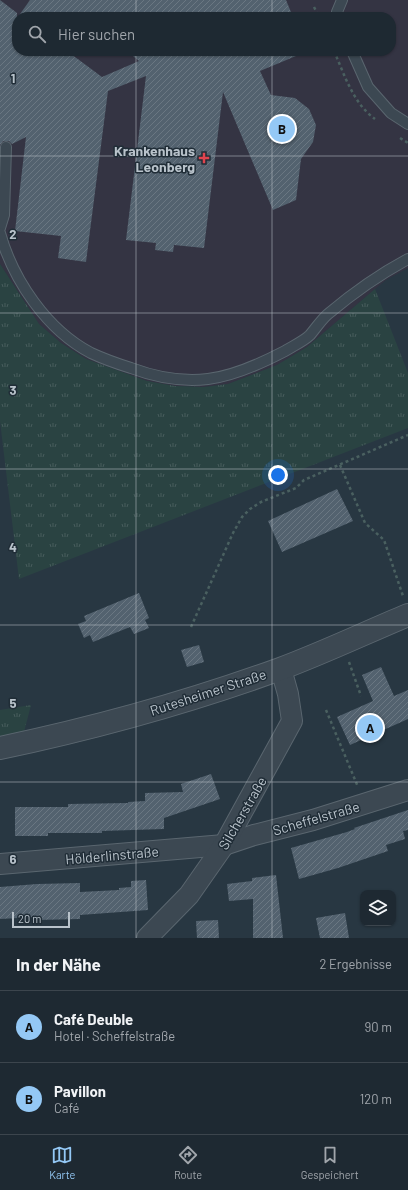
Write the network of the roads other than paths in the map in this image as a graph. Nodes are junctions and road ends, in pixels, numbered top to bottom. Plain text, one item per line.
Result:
1 (342, 0) edge
2 (337, 12) edge
3 (354, 56) edge
4 (408, 124) edge
5 (6, 147) dead end
6 (0, 228) edge
7 (0, 233) edge
8 (408, 259) edge
9 (407, 609) edge
10 (281, 669) junction
11 (0, 748) edge
12 (408, 790) edge
13 (224, 845) junction
14 (0, 864) edge
15 (147, 938) edge

1 - 2 lane
3 - 4 lane
5 - 6 lane
7 - 8 lane
9 - 10 street, Rutesheimer Straße
10 - 11 street, Rutesheimer Straße
10 - 13 street, Silcherstraße
12 - 13 street, Scheffelstraße
13 - 14 street, Hölderlinstraße
13 - 15 street, Silcherstraße

